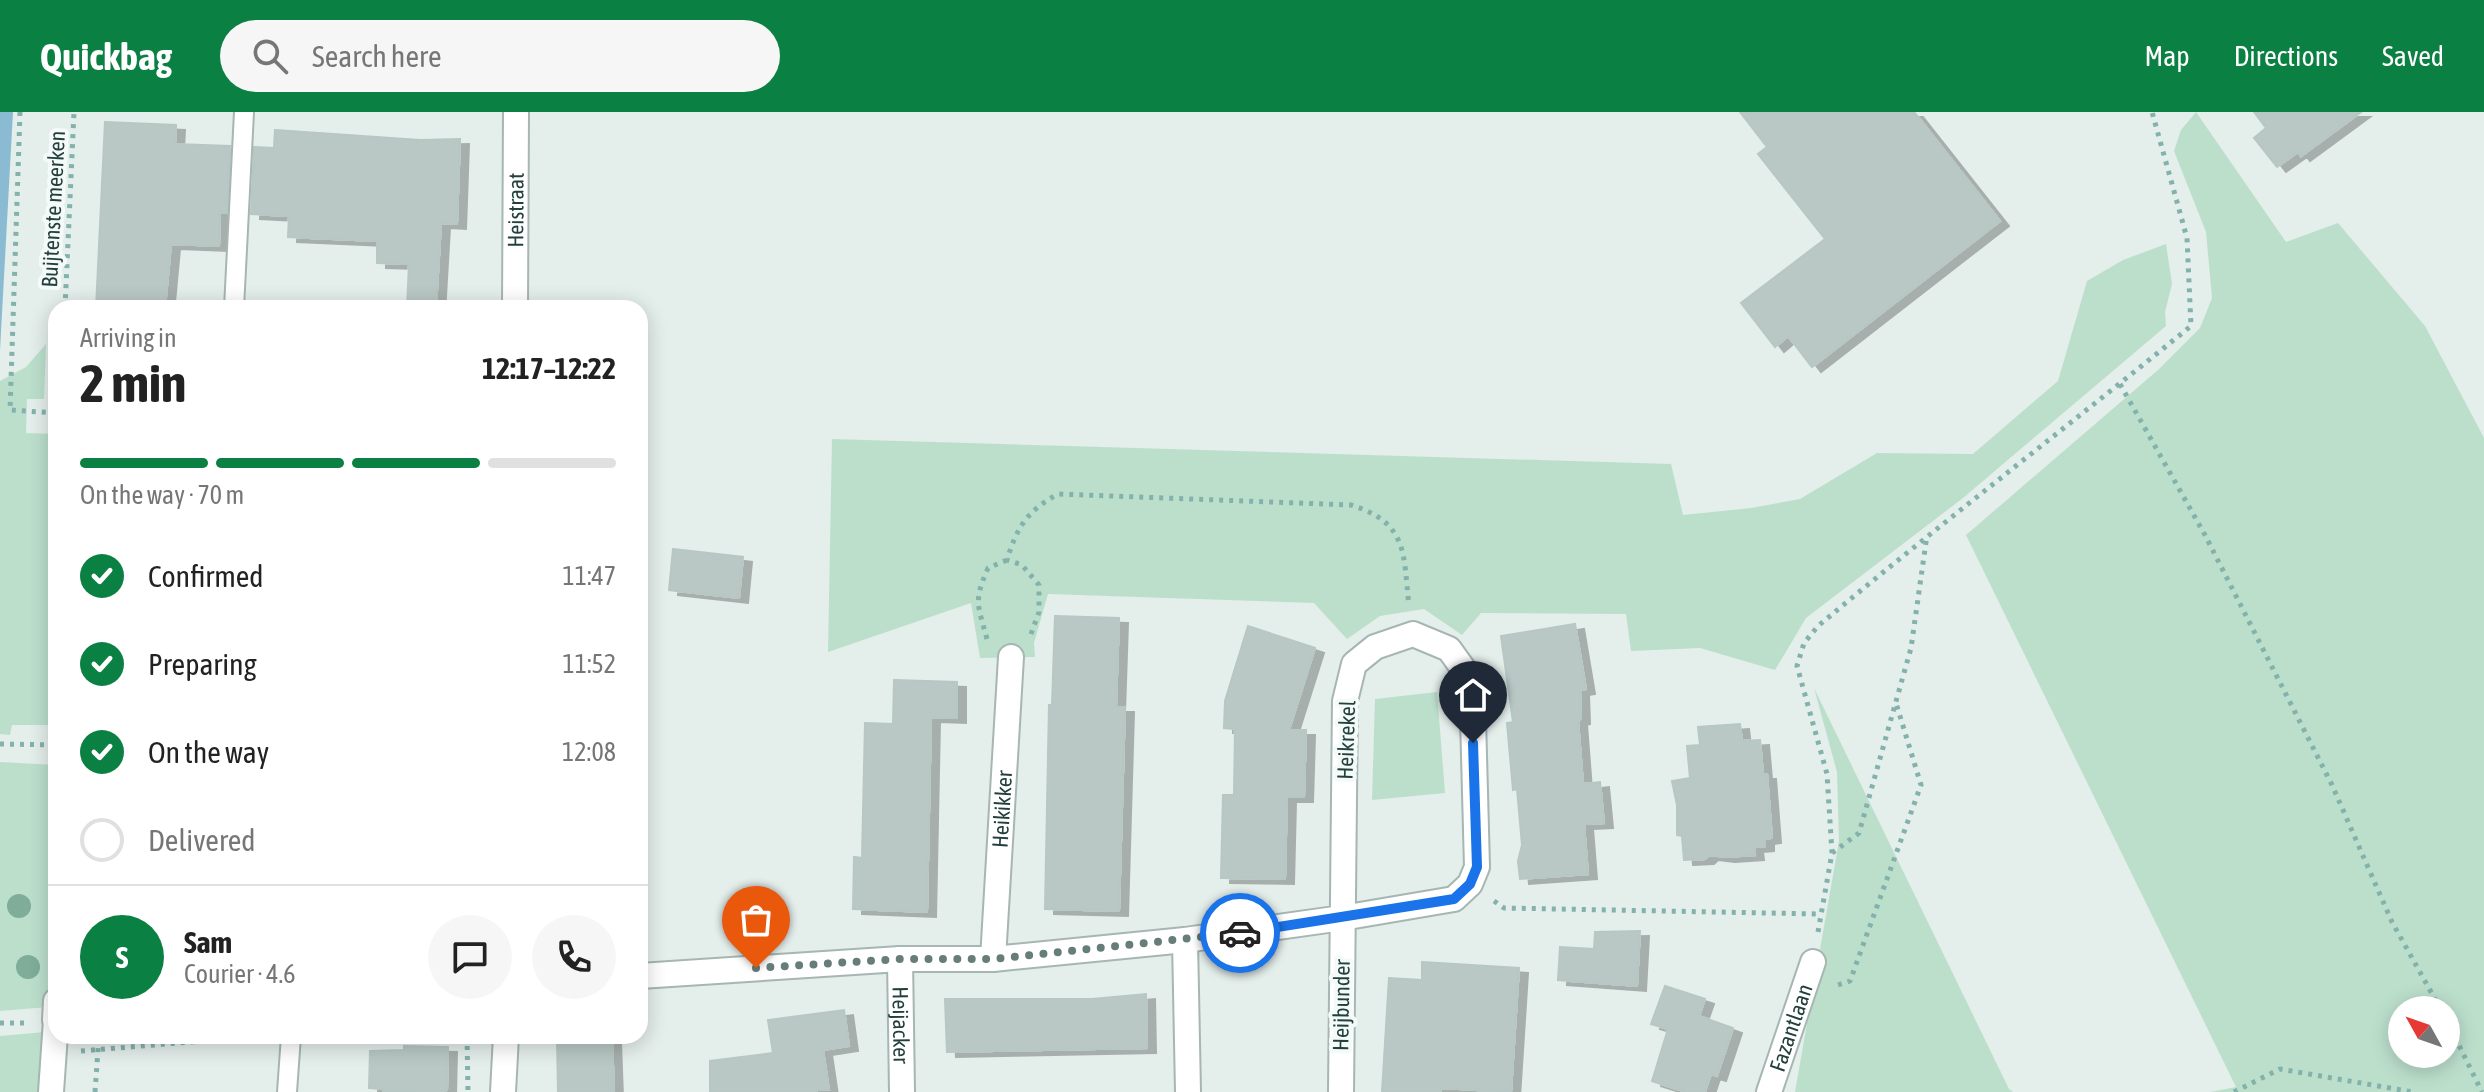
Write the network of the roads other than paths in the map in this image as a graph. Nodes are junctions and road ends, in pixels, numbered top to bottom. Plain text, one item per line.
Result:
1 (244, 112) edge
2 (516, 112) edge
3 (234, 300) edge
4 (515, 300) edge
5 (1011, 657) road end
6 (1342, 918) junction
7 (1185, 940) junction
8 (900, 959) junction
9 (993, 959) junction
10 (1813, 962) road end
11 (648, 975) edge
12 (53, 1044) edge
13 (290, 1044) edge
14 (506, 1044) edge
15 (51, 1092) edge
16 (287, 1092) edge
17 (503, 1092) edge
18 (902, 1092) edge
19 (1188, 1092) edge
20 (1341, 1092) edge
21 (1769, 1092) edge

1 - 3 lane
2 - 4 street, Heistraat
5 - 9 street, Heikikker
6 - 6 street, Heikrekel
6 - 7 street
6 - 20 street, Heijbunder
7 - 9 street
7 - 19 street
8 - 9 street
8 - 11 street
8 - 18 street, Heijacker
10 - 21 street, Fazantlaan
12 - 15 street
13 - 16 lane
14 - 17 street

